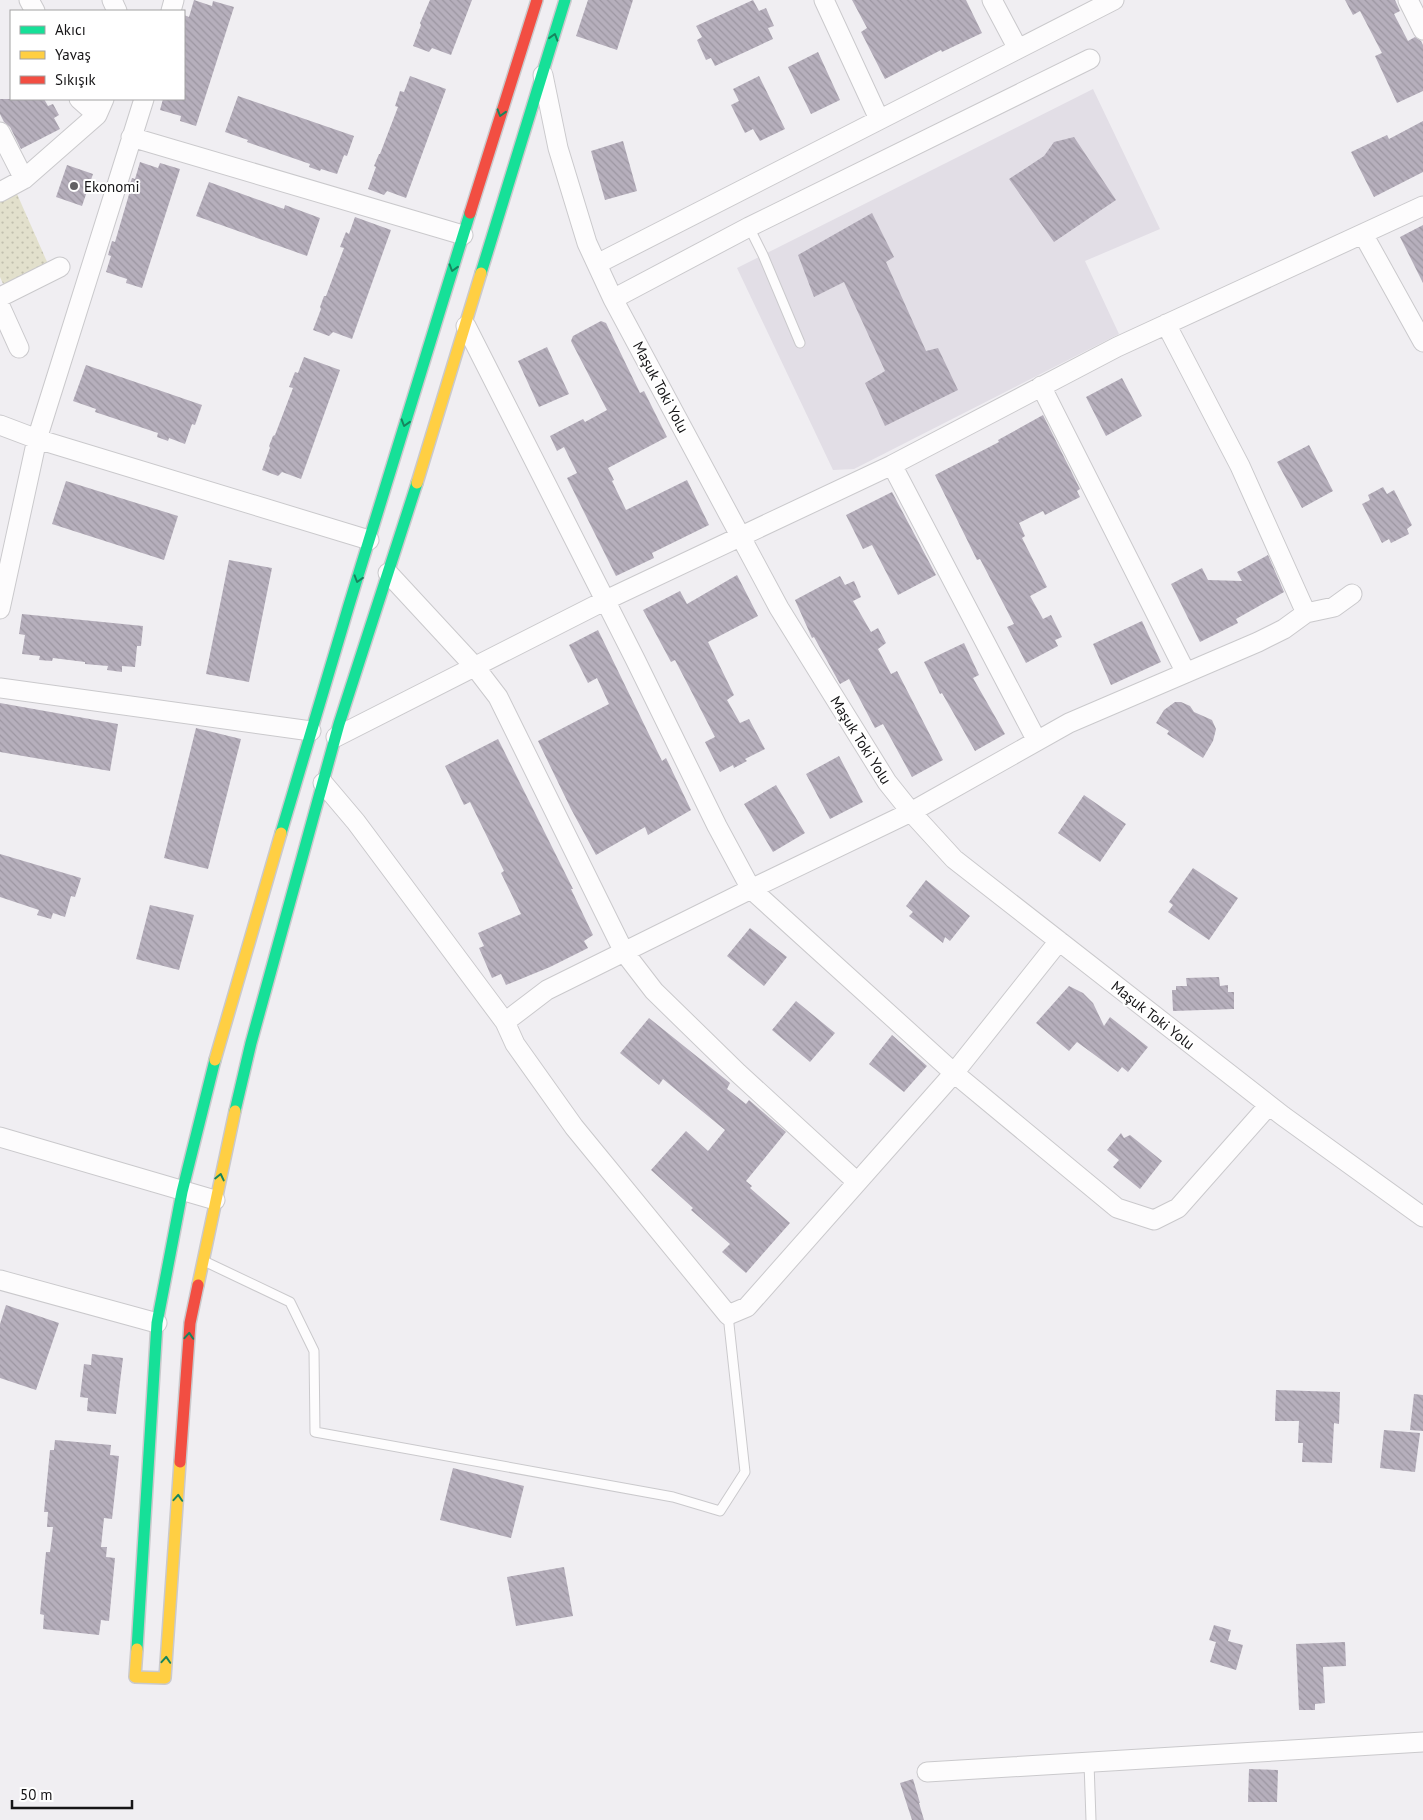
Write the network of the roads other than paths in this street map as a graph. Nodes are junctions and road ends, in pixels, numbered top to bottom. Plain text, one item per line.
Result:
1 (537, 0) edge
2 (566, 0) edge
3 (824, 0) edge
4 (992, 0) edge
5 (1114, 0) edge
6 (1408, 0) edge
7 (1423, 30) edge
8 (1018, 49) junction
9 (1090, 59) dead end
10 (516, 66) junction
11 (543, 74) junction
12 (82, 100) edge
13 (144, 100) edge
14 (100, 107) edge
15 (879, 119) junction
16 (0, 132) edge
17 (132, 137) junction
18 (24, 179) junction
19 (0, 192) edge
20 (1423, 206) edge
21 (749, 227) junction
22 (1363, 234) junction
23 (463, 235) junction
24 (597, 264) junction
25 (60, 267) dead end
26 (0, 297) edge
27 (613, 299) junction
28 (0, 306) edge
29 (1166, 324) junction
30 (466, 326) junction
31 (1423, 342) edge
32 (800, 343) dead end
33 (19, 348) dead end
34 (1042, 386) junction
35 (0, 425) edge
36 (37, 439) junction
37 (892, 464) junction
38 (740, 536) junction
39 (369, 540) junction
40 (388, 573) junction
41 (1352, 594) dead end
42 (606, 600) junction
43 (0, 609) edge
44 (1306, 613) junction
45 (475, 666) junction
46 (1186, 673) junction
47 (0, 688) edge
48 (311, 731) junction
49 (336, 737) junction
50 (1036, 741) junction
51 (323, 783) junction
52 (911, 812) junction
53 (751, 889) junction
54 (1059, 941) junction
55 (624, 952) junction
56 (505, 1022) junction
57 (954, 1073) junction
58 (1269, 1105) junction
59 (0, 1137) edge
60 (858, 1182) junction
61 (183, 1190) junction
62 (215, 1200) junction
63 (1423, 1217) edge
64 (203, 1260) junction
65 (0, 1280) edge
66 (728, 1316) junction
67 (157, 1323) junction
68 (1423, 1742) edge
69 (1088, 1763) junction
70 (927, 1772) dead end
71 (1091, 1820) edge

1 - 10 street
11 -> 2 street, Maşuk Toki Yolu
3 - 15 street
4 - 8 street
5 - 8 street
6 - 7 street
8 - 15 street
9 - 21 street
10 - 11 street
10 -> 23 street
11 - 24 street, Maşuk Toki Yolu
11 - 30 street
12 - 14 street
13 - 17 street
14 - 18 street
15 - 24 street
16 - 18 street
17 - 23 street
17 - 36 street
18 - 19 street
20 - 22 street
21 - 27 street
21 - 32 lane
22 - 29 street
22 - 31 street
23 -> 39 street
24 - 27 street, Maşuk Toki Yolu
25 - 26 street
27 - 38 street, Maşuk Toki Yolu
28 - 33 street
29 - 34 street
29 - 44 street
30 - 40 street
30 - 42 street
34 - 37 street
34 - 46 street
35 - 36 street
36 - 39 street
36 - 43 street
37 - 38 street
37 - 50 street
38 - 42 street
38 - 52 street, Maşuk Toki Yolu
39 -> 48 street
40 - 45 street
40 - 49 street
41 - 44 street
42 - 45 street
42 - 53 street
44 - 46 street
45 - 49 street
45 - 55 street
46 - 50 street
47 - 48 street
48 - 61 street
49 - 51 street
50 - 52 street
51 - 56 street
62 -> 51 street
52 - 53 street
52 - 54 street, Maşuk Toki Yolu
53 - 55 street
53 - 57 street
54 - 57 street
54 - 58 street, Maşuk Toki Yolu
55 - 56 street
55 - 60 street
56 - 66 street
57 - 58 street
57 - 60 street
58 - 63 street, Maşuk Toki Yolu
59 - 61 street
60 - 66 street
61 - 62 street
61 - 67 street
62 - 64 street
64 - 66 lane
67 -> 64 street
65 - 67 street
68 - 69 street
69 - 70 street
69 - 71 lane

